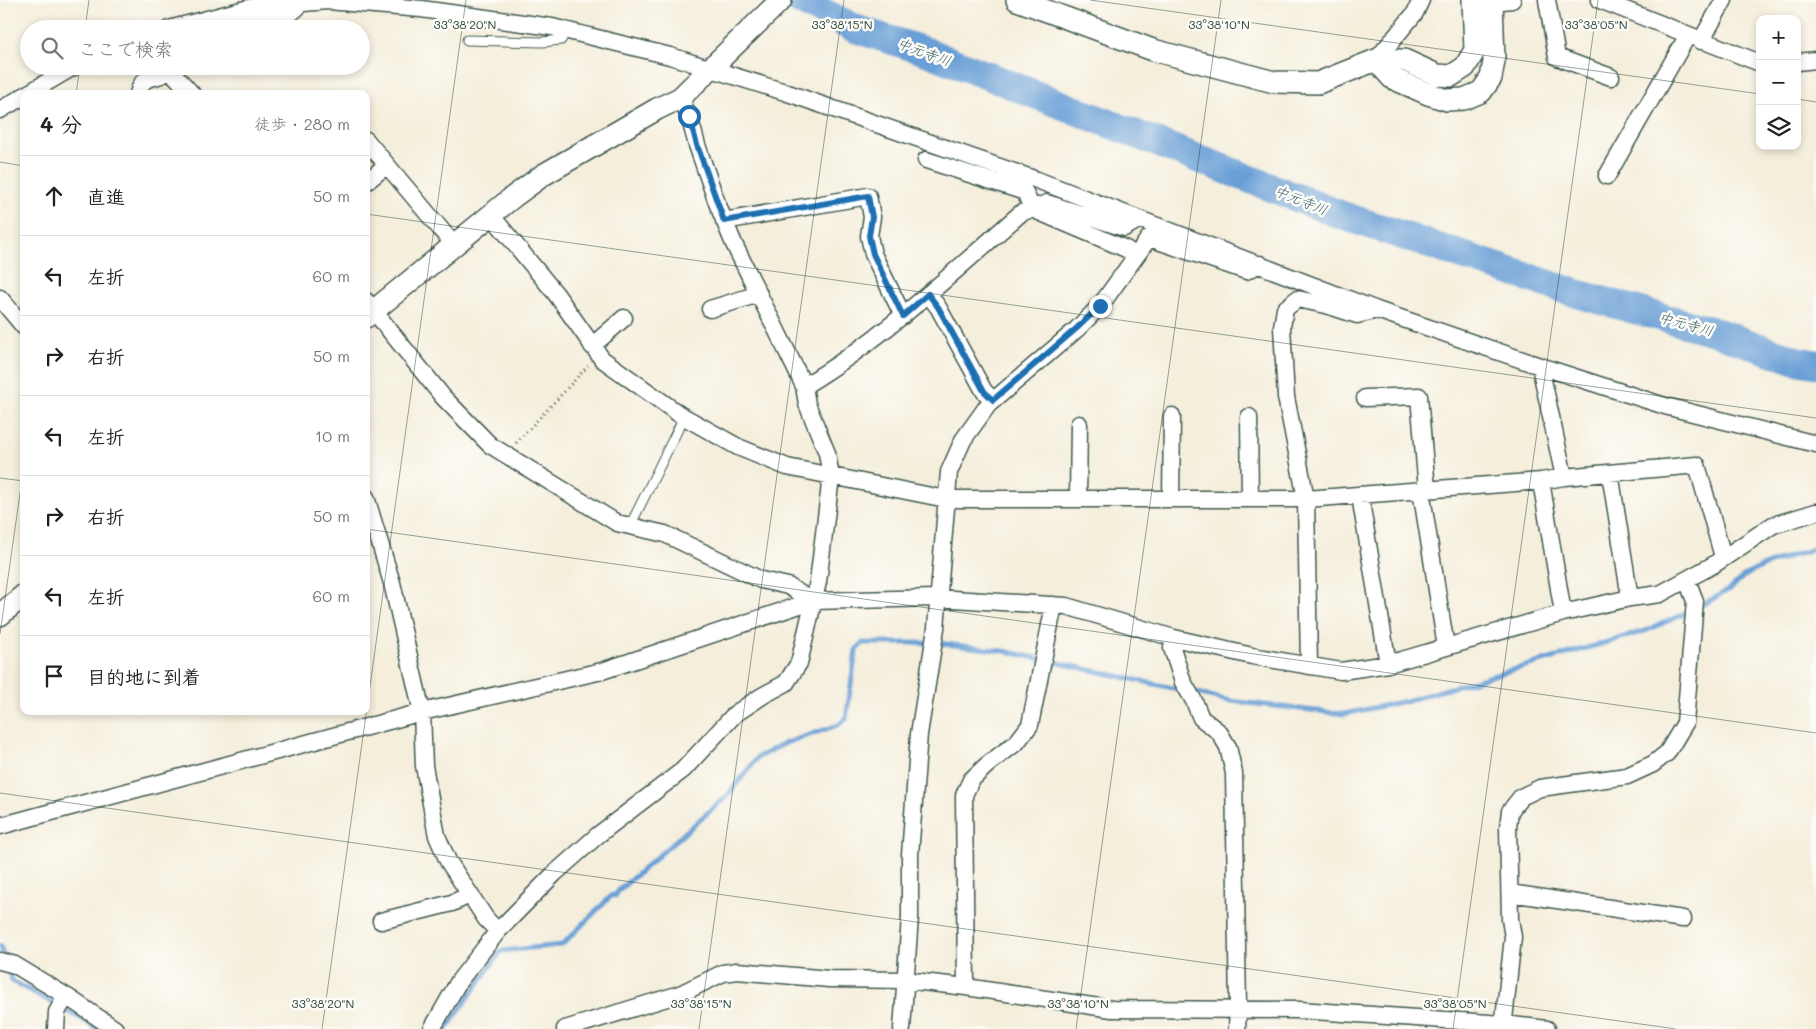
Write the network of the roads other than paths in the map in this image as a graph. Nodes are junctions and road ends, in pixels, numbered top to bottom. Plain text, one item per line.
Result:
1 (781, 0) edge
2 (1017, 0) edge
3 (1421, 0) edge
4 (1547, 0) edge
5 (1600, 0) edge
6 (1724, 0) edge
7 (1488, 1) edge
8 (302, 3) junction
9 (1618, 3) edge
10 (203, 20) edge
11 (266, 20) edge
12 (566, 31) junction
13 (1694, 38) junction
14 (467, 40) dead end
15 (1376, 60) junction
16 (1816, 60) edge
17 (1756, 61) edge
18 (1801, 62) edge
19 (713, 65) junction
20 (60, 75) edge
21 (165, 75) edge
22 (176, 75) edge
23 (1612, 77) dead end
24 (34, 90) edge
25 (139, 90) edge
26 (189, 90) edge
27 (20, 98) edge
28 (680, 98) junction
29 (0, 110) edge
30 (370, 145) edge
31 (926, 160) dead end
32 (387, 165) junction
33 (1607, 176) dead end
34 (370, 179) edge
35 (1032, 209) junction
36 (491, 215) junction
37 (1140, 219) junction
38 (724, 221) junction
39 (454, 245) junction
40 (1136, 256) junction
41 (1260, 264) junction
42 (759, 294) junction
43 (928, 294) junction
44 (0, 298) edge
45 (370, 308) edge
46 (710, 309) dead end
47 (370, 310) edge
48 (1377, 310) junction
49 (903, 316) junction
50 (624, 318) dead end
51 (20, 322) edge
52 (595, 350) junction
53 (1540, 366) junction
54 (804, 386) junction
55 (1365, 398) dead end
56 (993, 400) junction
57 (1172, 416) dead end
58 (684, 417) junction
59 (1249, 417) dead end
60 (1079, 424) dead end
61 (1816, 444) edge
62 (1610, 473) junction
63 (1564, 476) junction
64 (831, 477) junction
65 (1541, 480) junction
66 (1424, 490) junction
67 (1360, 496) junction
68 (946, 499) junction
69 (1078, 499) junction
70 (1171, 499) junction
71 (1250, 499) junction
72 (1306, 499) junction
73 (370, 511) edge
74 (1816, 512) edge
75 (630, 526) junction
76 (1723, 557) junction
77 (1687, 580) junction
78 (20, 598) edge
79 (938, 598) junction
80 (1630, 598) junction
81 (812, 602) junction
82 (1054, 605) junction
83 (1563, 613) junction
84 (0, 615) edge
85 (1174, 638) junction
86 (1446, 647) junction
87 (1388, 664) junction
88 (1309, 666) junction
89 (422, 712) junction
90 (0, 826) edge
91 (1510, 893) junction
92 (470, 895) junction
93 (1683, 919) dead end
94 (381, 921) dead end
95 (498, 932) junction
96 (0, 952) edge
97 (7, 963) edge
98 (905, 980) junction
99 (966, 987) junction
100 (66, 996) junction
101 (1238, 1008) junction
102 (1504, 1026) edge
103 (56, 1029) edge
104 (115, 1029) edge
105 (432, 1029) edge
106 (565, 1029) edge
107 (902, 1029) edge
108 (1237, 1029) edge
109 (1548, 1029) edge

1 - 19 street
2 - 15 street
3 - 15 street
4 - 23 street
5 - 9 street
6 - 13 street
7 - 15 street
7 - 15 street
8 - 10 street
8 - 11 street
8 - 12 street
9 - 13 street
12 - 14 lane
12 - 19 street
13 - 17 street
13 - 33 street
16 - 18 street
19 - 28 street
19 - 37 street
20 - 24 street
21 - 25 street
22 - 26 street
27 - 29 street
28 - 36 street
28 - 38 street
30 - 32 street
31 - 35 street
32 - 34 street
32 - 39 street
35 - 37 street
35 - 40 street
35 - 43 street
36 - 39 street
36 - 52 street
37 - 41 street
38 - 42 street
38 - 49 street
39 - 45 street
40 - 41 street
40 - 56 street
41 - 48 street
42 - 46 street
42 - 54 street
43 - 49 street
43 - 56 street
44 - 51 street
47 - 75 street
48 - 53 street
48 - 72 street
49 - 54 street
50 - 52 street
52 - 58 street
53 - 61 street
53 - 63 street
54 - 64 street
55 - 66 street
56 - 68 street
57 - 70 street
58 - 64 street
58 - 75 lane
59 - 71 street
60 - 69 street
62 - 63 street
62 - 76 street
62 - 80 street
63 - 65 street
64 - 68 street
64 - 81 street
65 - 66 street
65 - 83 street
66 - 67 street
66 - 86 street
67 - 72 street
67 - 87 street
68 - 69 street
68 - 79 street
69 - 70 street
70 - 71 street
71 - 72 street
72 - 88 street
73 - 89 street
74 - 76 street
75 - 81 street
76 - 77 street
77 - 80 street
77 - 91 street
78 - 84 street
79 - 81 street
79 - 82 street
79 - 98 street
80 - 83 street
81 - 89 street
81 - 95 street
82 - 85 street
82 - 99 street
83 - 86 street
85 - 88 street
85 - 101 street
86 - 87 street
87 - 88 street
89 - 90 street
89 - 92 street
91 - 93 street
91 - 102 street
92 - 94 street
92 - 95 street
95 - 105 street
96 - 97 street
97 - 100 street
98 - 99 street
98 - 106 street
98 - 107 street
99 - 101 street
100 - 103 street
100 - 104 street
101 - 102 street
101 - 108 street
102 - 109 street

